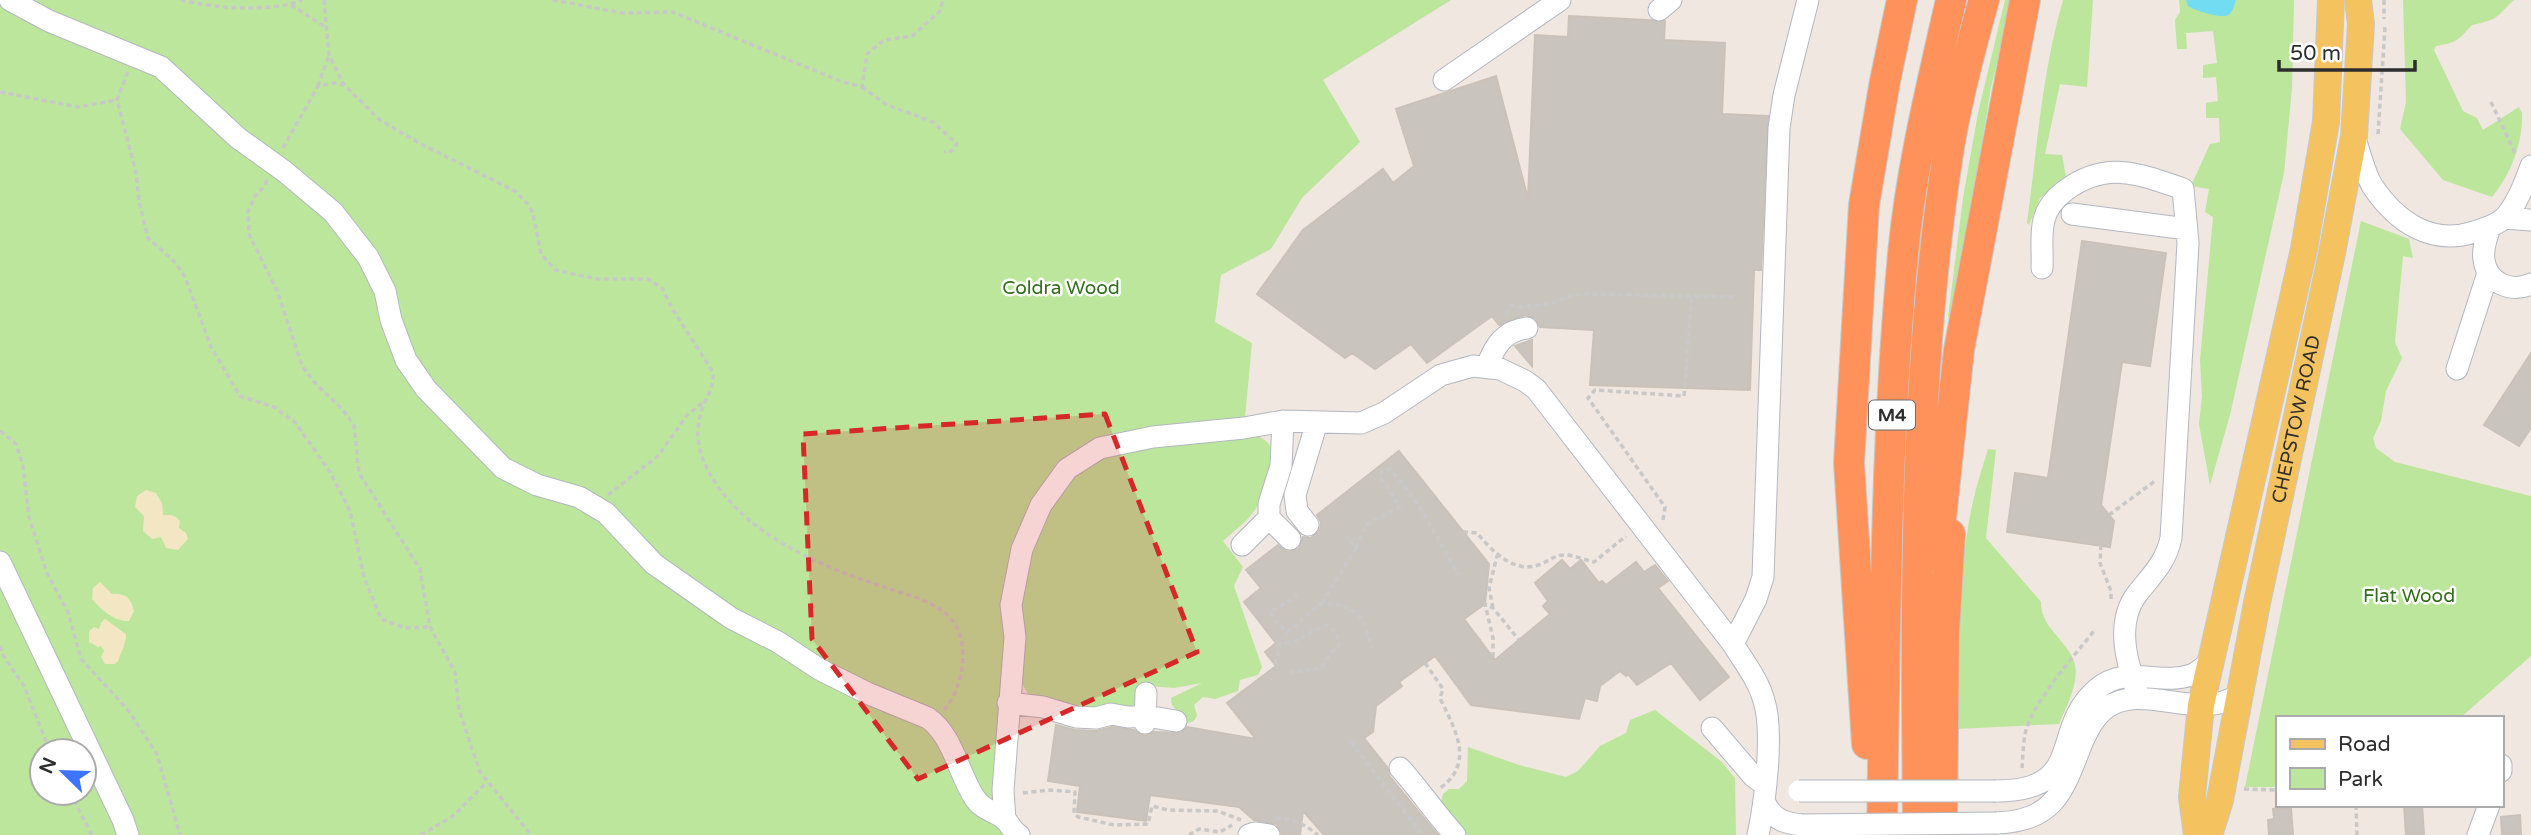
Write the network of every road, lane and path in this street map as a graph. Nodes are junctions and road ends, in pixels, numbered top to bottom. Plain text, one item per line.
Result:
1 (10, 0) edge
2 (181, 0) edge
3 (302, 0) edge
4 (324, 0) edge
5 (553, 0) edge
6 (943, 0) edge
7 (1560, 0) edge
8 (1808, 0) edge
9 (1902, 0) edge
10 (1951, 0) edge
11 (1984, 0) edge
12 (2025, 0) edge
13 (2331, 0) edge
14 (2358, 0) edge
15 (291, 5) junction
16 (328, 29) junction
17 (329, 55) junction
18 (136, 57) junction
19 (1444, 80) dead end
20 (344, 85) junction
21 (318, 86) junction
22 (862, 87) junction
23 (0, 92) edge
24 (117, 100) junction
25 (2491, 102) dead end
26 (2354, 136) junction
27 (944, 152) dead end
28 (273, 164) junction
29 (2529, 172) edge
30 (1985, 207) junction
31 (2072, 214) dead end
32 (2531, 220) edge
33 (2497, 222) junction
34 (2187, 229) junction
35 (2042, 268) dead end
36 (2488, 273) junction
37 (2531, 284) edge
38 (1692, 295) dead end
39 (1527, 328) dead end
40 (1487, 366) junction
41 (2457, 369) dead end
42 (706, 400) junction
43 (1283, 421) junction
44 (1317, 422) junction
45 (0, 431) edge
46 (2175, 470) junction
47 (606, 513) junction
48 (2109, 514) dead end
49 (1269, 518) junction
50 (1641, 524) junction
51 (1308, 525) dead end
52 (1463, 532) dead end
53 (1347, 537) dead end
54 (1290, 539) dead end
55 (1242, 545) dead end
56 (2101, 545) dead end
57 (1658, 546) junction
58 (1356, 548) junction
59 (1497, 555) junction
60 (0, 562) edge
61 (1459, 575) dead end
62 (1294, 594) dead end
63 (1322, 603) junction
64 (1493, 608) junction
65 (2111, 609) dead end
66 (430, 627) junction
67 (2094, 631) dead end
68 (1519, 640) dead end
69 (1733, 644) junction
70 (0, 646) edge
71 (1372, 648) dead end
72 (1493, 657) dead end
73 (1425, 663) dead end
74 (2209, 663) junction
75 (1275, 664) dead end
76 (1289, 673) dead end
77 (2131, 677) junction
78 (1146, 693) dead end
79 (2239, 694) junction
80 (2139, 698) junction
81 (1008, 703) junction
82 (2201, 705) junction
83 (1146, 719) junction
84 (1177, 721) dead end
85 (934, 722) junction
86 (44, 737) edge
87 (1351, 741) dead end
88 (1918, 760) junction
89 (1400, 768) dead end
90 (488, 781) junction
91 (1765, 787) junction
92 (2241, 789) dead end
93 (2010, 790) junction
94 (2276, 790) edge
95 (1426, 802) junction
96 (77, 807) edge
97 (2356, 807) edge
98 (2488, 807) edge
99 (1282, 817) dead end
100 (1009, 818) edge
101 (1245, 827) edge
102 (2012, 827) edge
103 (92, 835) edge
104 (128, 835) edge
105 (180, 835) edge
106 (421, 835) edge
107 (531, 835) edge
108 (1269, 835) edge
109 (1318, 835) edge
110 (1423, 835) edge
111 (1455, 835) edge
112 (1758, 835) edge
113 (1876, 835) edge
114 (1882, 835) edge
115 (1918, 835) edge
116 (1942, 835) edge
117 (2197, 835) edge
118 (2209, 835) edge
119 (2357, 835) edge
120 (2478, 835) edge

1 - 18 street
2 - 15 path
3 - 15 path
4 - 16 path
5 - 22 path
6 - 22 path
7 - 19 street
8 - 69 street
9 - 113 highway, M4
10 - 114 highway, M4
11 - 88 highway, M4
12 - 30 highway, M4
13 - 74 main road, CHEPSTOW ROAD
14 - 26 main road, CHEPSTOW ROAD
15 - 16 path
16 - 17 path
17 - 20 path
17 - 21 path
18 - 24 path
18 - 28 street
20 - 21 path
20 - 42 path
21 - 28 path
22 - 27 path
23 - 24 path
24 - 66 path
25 - 29 path
26 - 33 street
26 - 79 main road, CHEPSTOW ROAD
28 - 47 street
28 - 66 path
29 - 33 street
30 - 88 highway, M4
30 - 116 highway, M4
31 - 34 street
32 - 33 street
33 - 36 street
34 - 35 street
34 - 46 street
36 - 37 street
36 - 41 street
38 - 57 path
39 - 40 street
40 - 44 street
40 - 50 street
42 - 47 path
42 - 85 path
43 - 44 street
43 - 49 street
43 - 81 street
44 - 51 street
45 - 105 path
46 - 48 path
46 - 77 street
47 - 85 street
49 - 54 street
49 - 55 street
50 - 57 street
50 - 59 path
52 - 59 path
53 - 58 path
56 - 65 path
57 - 69 street
58 - 61 path
58 - 63 path
59 - 64 path
60 - 104 street
62 - 63 path
63 - 71 path
64 - 68 path
64 - 72 path
66 - 90 path
67 - 93 path
69 - 91 street
70 - 86 path
73 - 95 path
74 - 77 street
74 - 82 main road, CHEPSTOW ROAD
75 - 76 path
77 - 80 street
77 - 93 street
78 - 83 street
79 - 82 street
79 - 118 main road, CHEPSTOW ROAD
80 - 82 street
80 - 102 street
81 - 83 street
81 - 100 street
82 - 117 main road, CHEPSTOW ROAD
83 - 84 street
85 - 100 street
87 - 110 path
88 - 115 highway, M4
89 - 95 street
90 - 106 path
90 - 107 path
91 - 93 street, bridge
91 - 102 street, bridge
91 - 112 street
92 - 94 path
93 - 102 street
95 - 111 street
96 - 103 path
97 - 119 path
98 - 120 street
99 - 109 path
100 - 101 path
101 - 108 street

